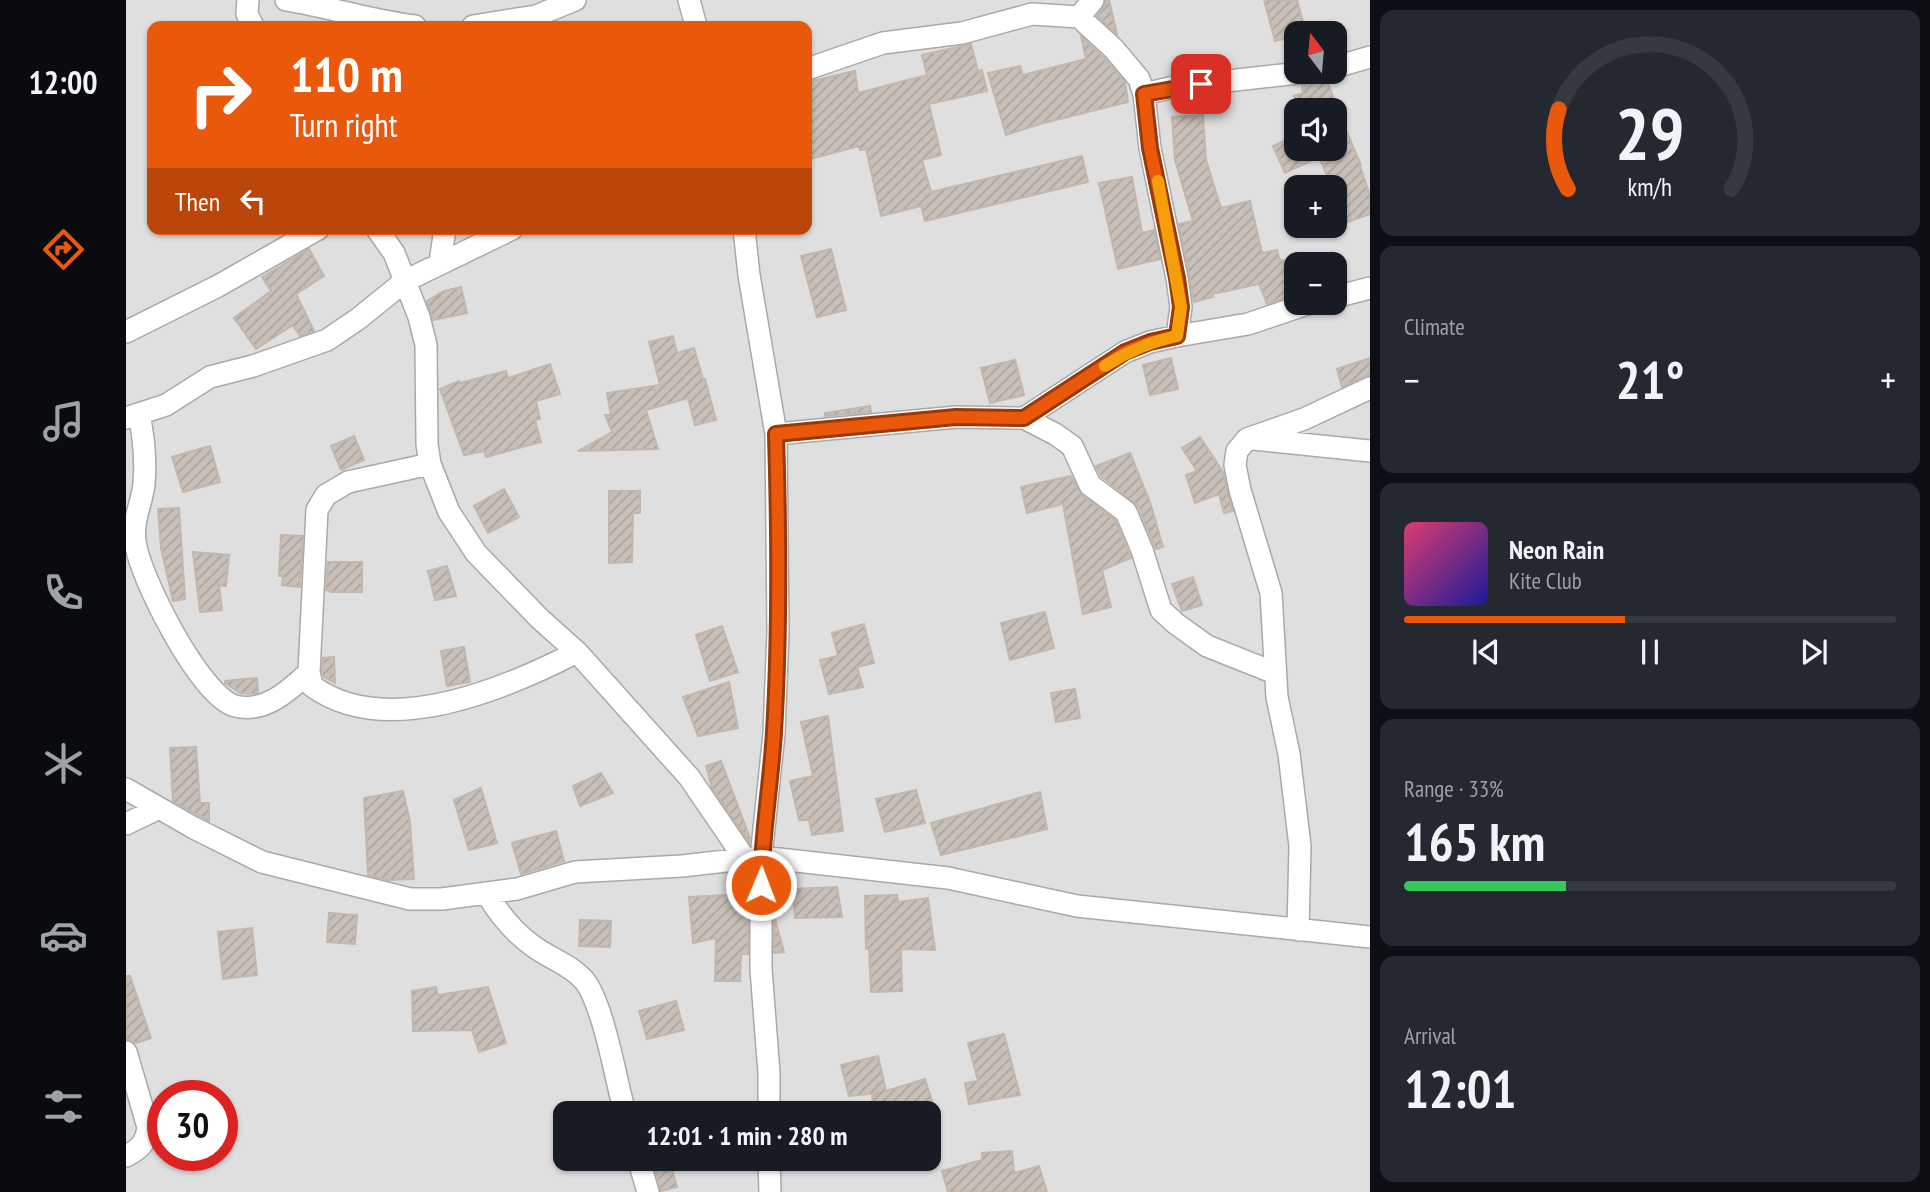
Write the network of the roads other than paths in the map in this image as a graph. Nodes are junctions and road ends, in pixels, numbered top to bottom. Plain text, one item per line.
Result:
1 (286, 0) edge
2 (575, 0) edge
3 (689, 0) edge
4 (1093, 0) edge
5 (1079, 17) junction
6 (376, 21) edge
7 (504, 21) edge
8 (695, 21) edge
9 (1370, 57) edge
10 (1348, 63) edge
11 (812, 67) edge
12 (1284, 75) edge
13 (1144, 94) junction
14 (307, 235) edge
15 (381, 235) edge
16 (444, 235) edge
17 (499, 235) edge
18 (745, 235) edge
19 (440, 262) junction
20 (405, 281) junction
21 (1370, 288) edge
22 (1347, 294) edge
23 (1284, 312) edge
24 (126, 332) edge
25 (1177, 336) junction
26 (1370, 388) edge
27 (132, 417) edge
28 (1024, 418) junction
29 (776, 434) junction
30 (1247, 439) junction
31 (1370, 451) edge
32 (430, 464) junction
33 (576, 653) junction
34 (309, 672) junction
35 (1275, 673) junction
36 (126, 789) edge
37 (159, 808) junction
38 (126, 824) edge
39 (753, 858) junction
40 (487, 894) junction
41 (1298, 930) junction
42 (1370, 937) edge
43 (126, 1052) edge
44 (622, 1101) edge
45 (769, 1101) edge
46 (126, 1156) edge
47 (642, 1171) edge
48 (769, 1171) edge
49 (648, 1192) edge
50 (769, 1192) edge

1 - 6 street
2 - 7 street
3 - 8 street
4 - 5 street
5 - 11 street
5 - 13 street
9 - 10 street
12 - 13 street
13 - 25 street
14 - 24 street
15 - 20 street
16 - 19 street
17 - 19 street
18 - 29 street
19 - 20 street
20 - 27 street
20 - 32 street
21 - 22 street
23 - 25 street
25 - 28 street
26 - 30 street
27 - 34 street
28 - 29 street
28 - 35 street
29 - 39 street
30 - 31 street
30 - 35 street
32 - 33 street
32 - 34 street
33 - 34 street
33 - 39 street
35 - 41 street
36 - 37 street
37 - 38 street
37 - 40 street
39 - 40 street
39 - 41 street
39 - 45 street
40 - 44 street
41 - 42 street
43 - 46 street
47 - 49 street
48 - 50 street

